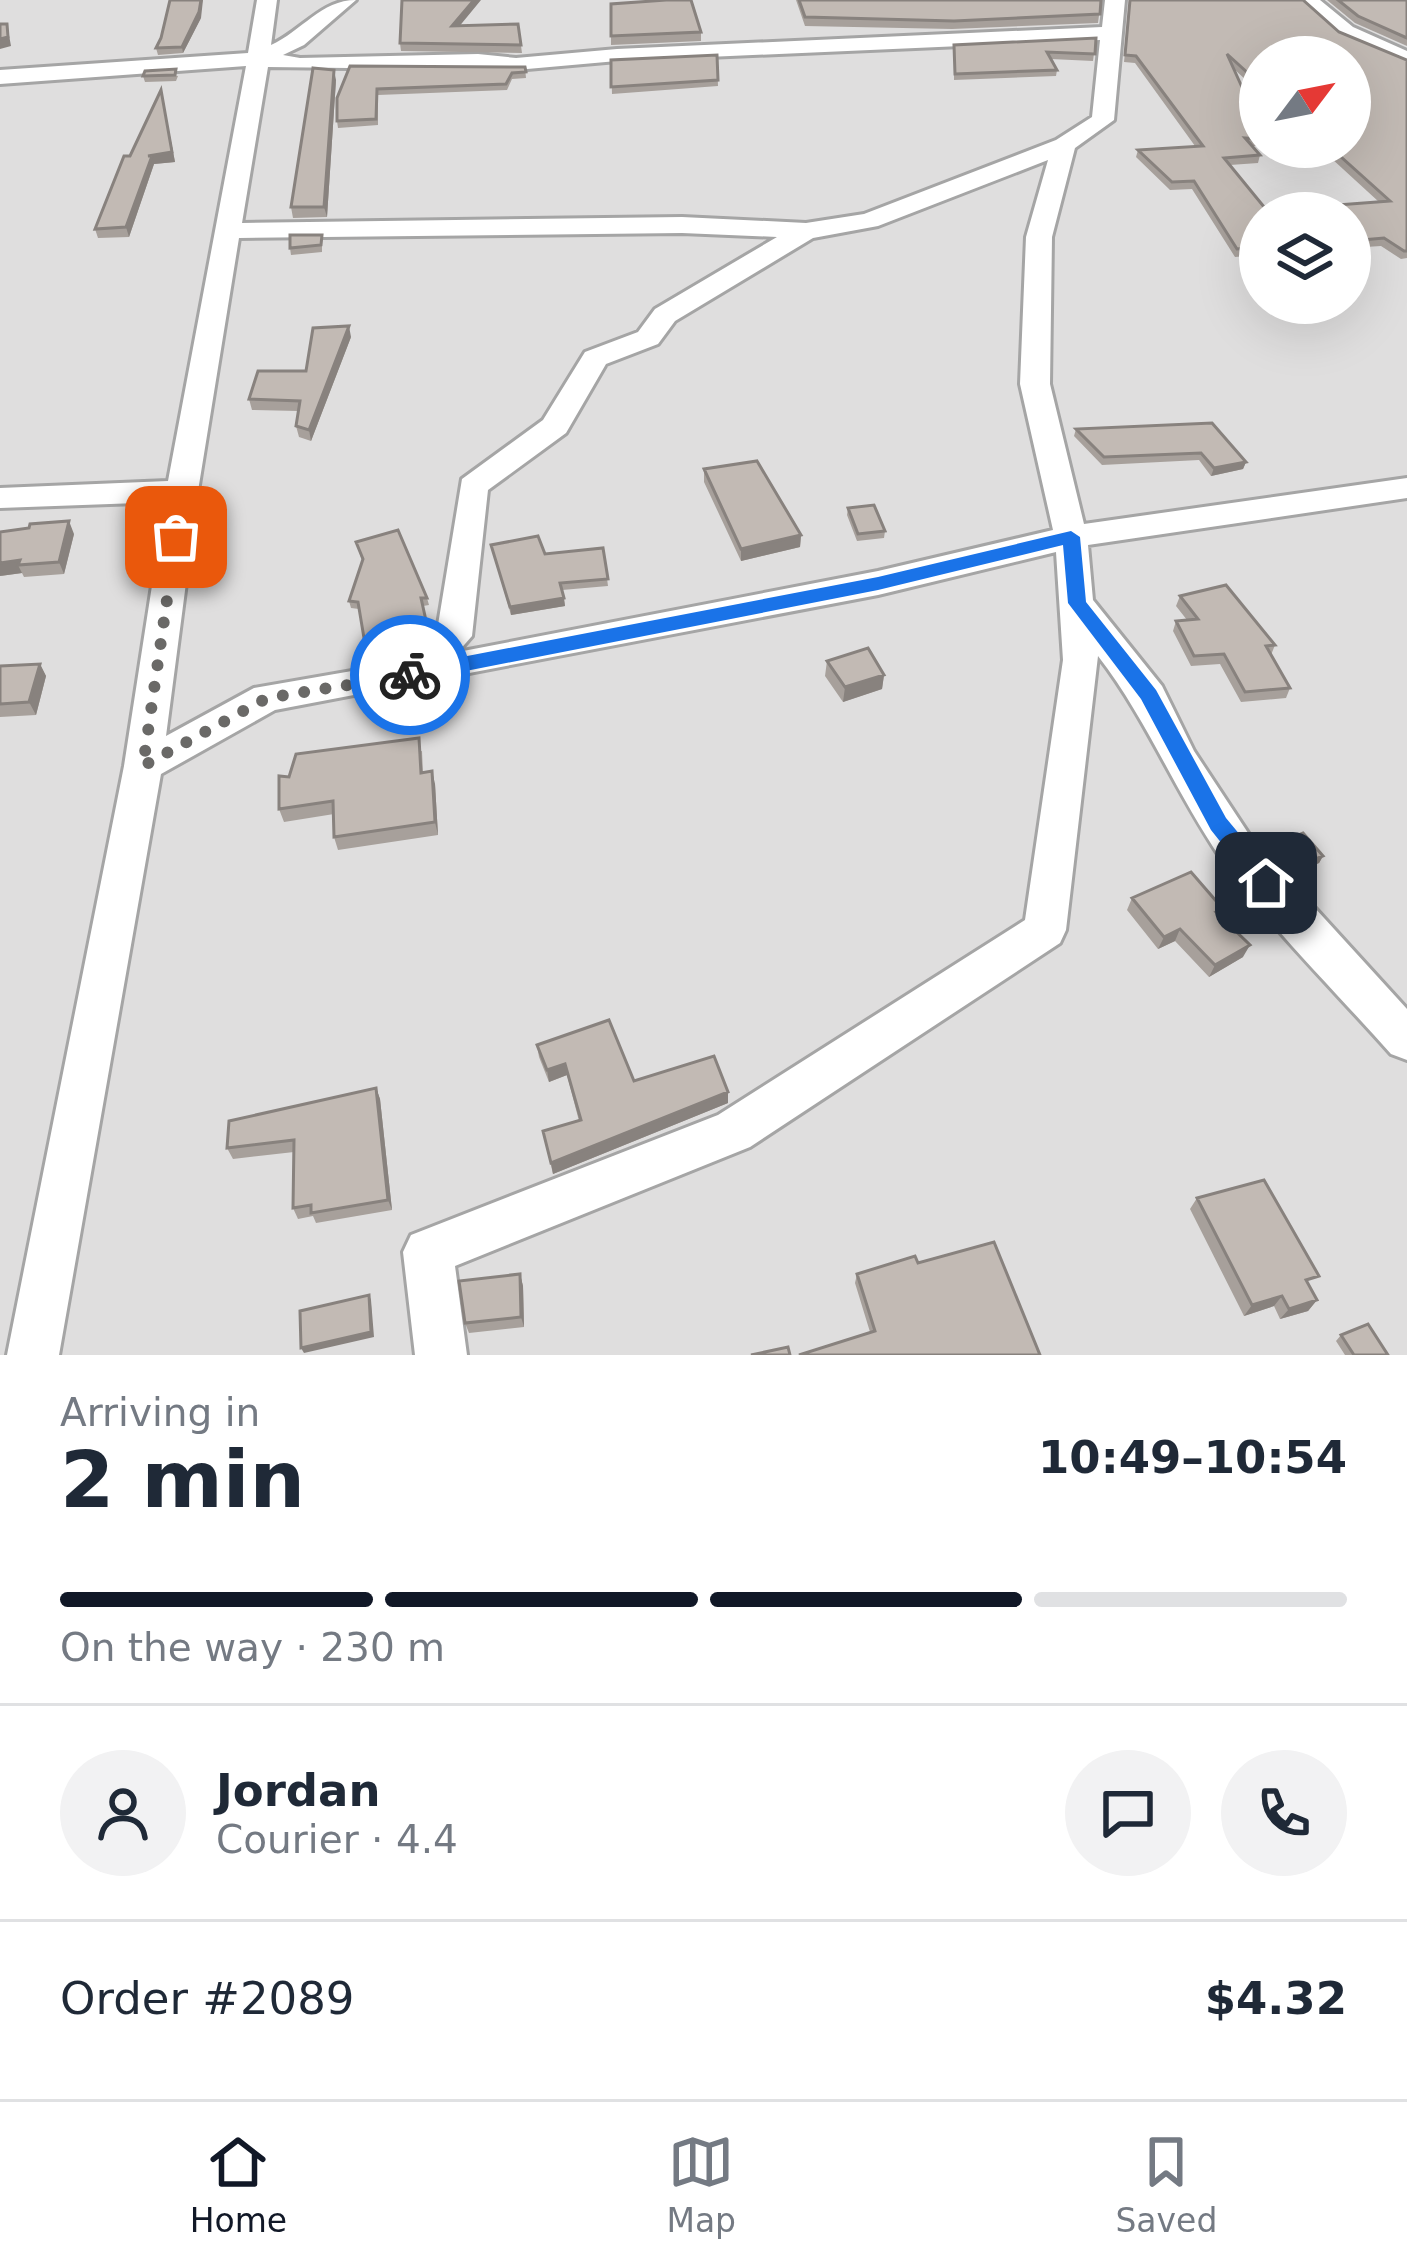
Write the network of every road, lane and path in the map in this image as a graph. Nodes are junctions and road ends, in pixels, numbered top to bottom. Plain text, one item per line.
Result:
1 (267, 0) edge
2 (346, 0) edge
3 (1115, 0) edge
4 (1308, 0) edge
5 (1113, 33) junction
6 (258, 59) junction
7 (1407, 59) edge
8 (0, 77) edge
9 (1064, 145) junction
10 (226, 231) junction
11 (806, 231) junction
12 (1407, 488) edge
13 (182, 491) junction
14 (0, 498) edge
15 (1071, 537) junction
16 (1077, 603) junction
17 (406, 675) junction
18 (143, 766) junction
19 (1407, 1040) edge
20 (33, 1355) edge
21 (441, 1355) edge

1 - 6 street
2 - 6 street
3 - 5 street
4 - 7 street
5 - 6 street
5 - 9 street
6 - 8 street
6 - 10 street
9 - 11 street
9 - 15 street
10 - 11 street
10 - 13 street
11 - 17 street
12 - 15 street
13 - 14 street
13 - 18 street
15 - 16 street
15 - 17 street
16 - 19 street
16 - 21 street
17 - 18 street
18 - 20 street

